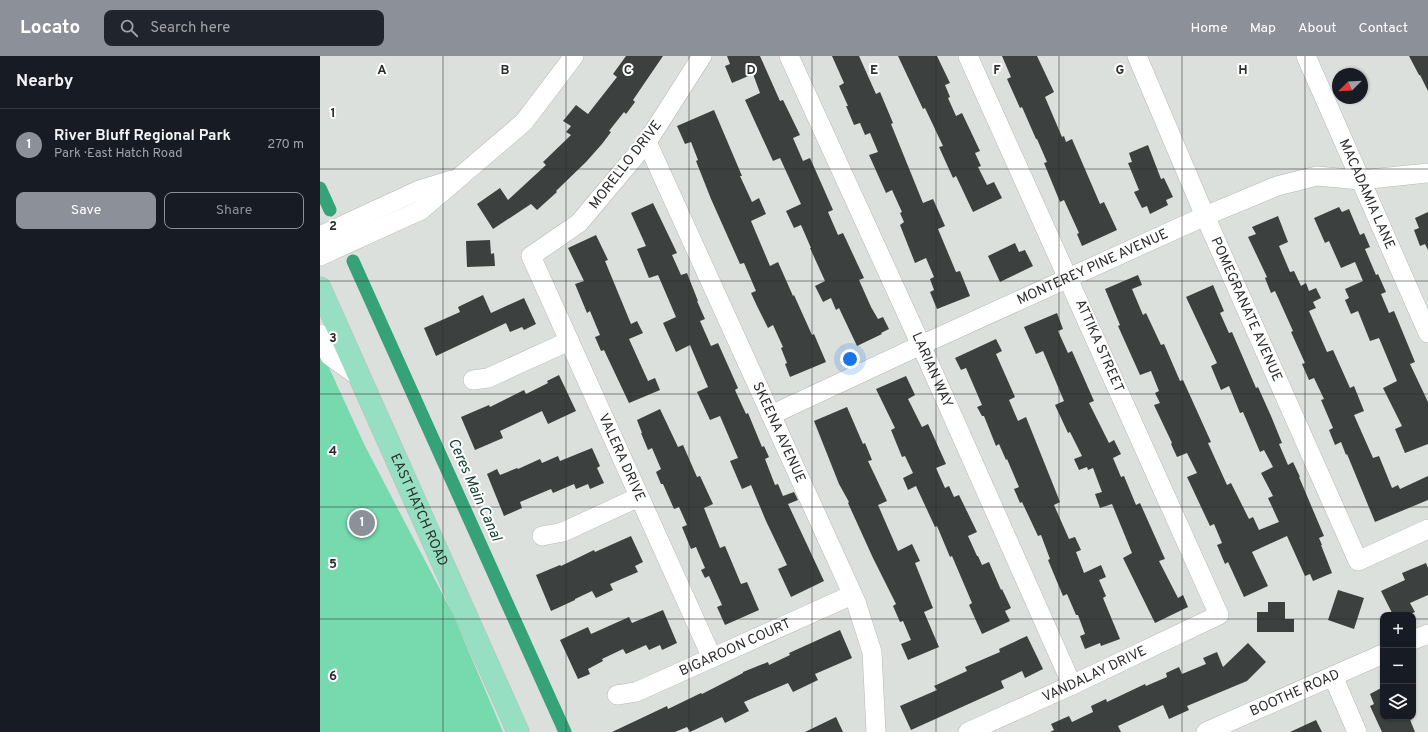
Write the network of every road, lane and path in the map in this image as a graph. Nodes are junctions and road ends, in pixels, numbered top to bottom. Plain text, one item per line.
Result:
1 (574, 56) edge
2 (702, 56) edge
3 (789, 56) edge
4 (968, 56) edge
5 (1137, 56) edge
6 (1306, 56) edge
7 (647, 142) junction
8 (1428, 173) edge
9 (459, 178) junction
10 (1360, 180) junction
11 (1205, 216) junction
12 (320, 236) edge
13 (320, 256) edge
14 (531, 256) joint
15 (1068, 278) junction
16 (320, 288) edge
17 (1428, 333) edge
18 (320, 334) edge
19 (569, 341) junction
20 (920, 345) junction
21 (358, 376) junction
22 (473, 380) dead end
23 (771, 415) junction
24 (639, 497) junction
25 (1428, 529) edge
26 (542, 536) dead end
27 (852, 595) junction
28 (1219, 615) joint
29 (1428, 634) edge
30 (1416, 639) edge
31 (1380, 655) edge
32 (712, 658) junction
33 (1333, 676) junction
34 (1072, 685) junction
35 (616, 695) dead end
36 (518, 732) edge
37 (876, 732) edge
38 (968, 732) edge
39 (1206, 732) edge
40 (1357, 732) edge

1 - 9 street
2 - 7 street, MORELLO DRIVE
3 - 20 street, LARIAN WAY
4 - 15 street, ATTIKA STREET
5 - 11 street, POMEGRANATE AVENUE
6 - 10 street, MACADAMIA LANE
7 - 14 street, MORELLO DRIVE
7 - 23 street, SKEENA AVENUE
8 - 10 street, MONTEREY PINE AVENUE
9 - 12 street
9 - 13 street
10 - 11 street, MONTEREY PINE AVENUE
10 - 17 street, MACADAMIA LANE
11 - 15 street, MONTEREY PINE AVENUE
11 - 25 street, POMEGRANATE AVENUE
14 - 19 street, VALERA DRIVE
15 - 20 street, MONTEREY PINE AVENUE
15 - 28 street, ATTIKA STREET
16 - 21 main road, EAST HATCH ROAD
18 - 21 street
19 - 22 street
19 - 24 street, VALERA DRIVE
20 - 23 street, MONTEREY PINE AVENUE
20 - 34 street, LARIAN WAY
21 - 36 main road, EAST HATCH ROAD
23 - 27 street, SKEENA AVENUE
24 - 26 street
24 - 32 street, VALERA DRIVE
27 - 32 street, BIGAROON COURT
27 - 37 street, SKEENA AVENUE
28 - 34 street, VANDALAY DRIVE
29 - 30 street
31 - 33 street, BOOTHE ROAD
32 - 35 street, BIGAROON COURT
33 - 39 street, BOOTHE ROAD
33 - 40 street
34 - 38 street, VANDALAY DRIVE

